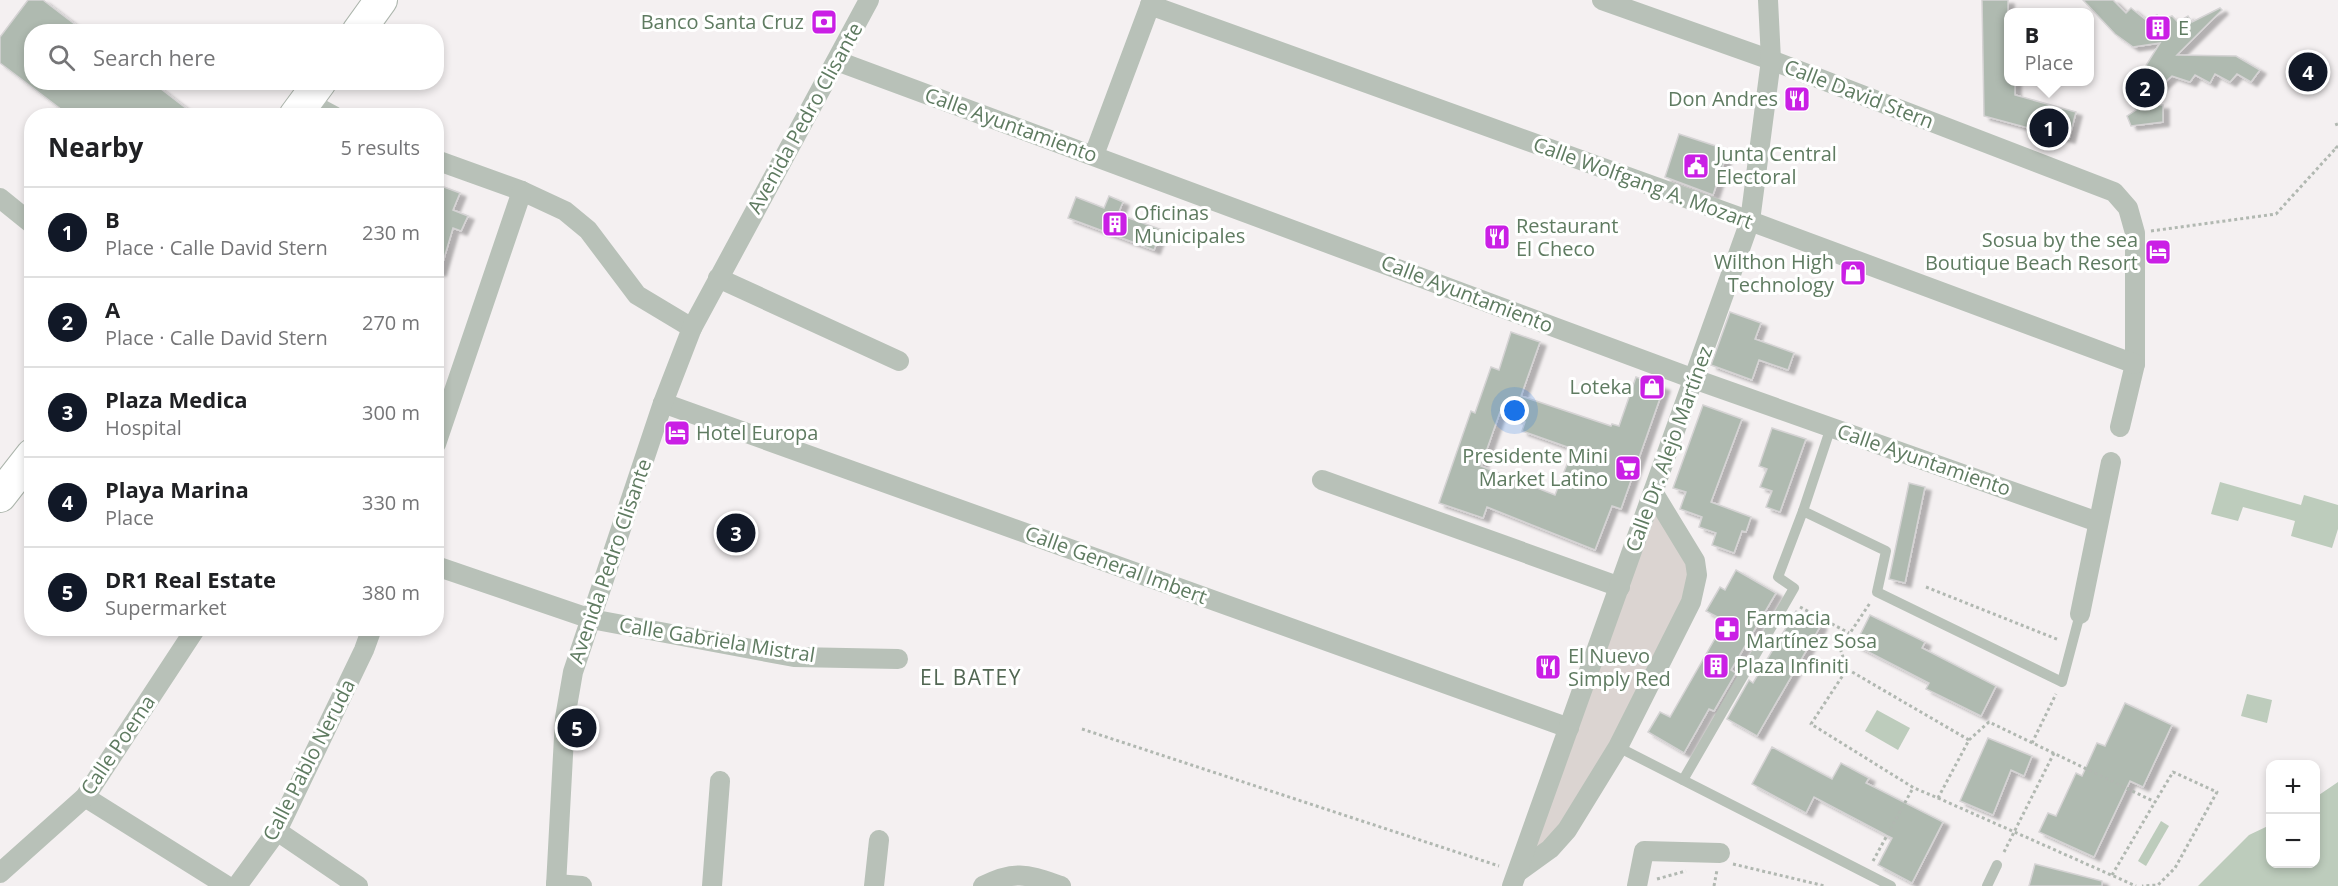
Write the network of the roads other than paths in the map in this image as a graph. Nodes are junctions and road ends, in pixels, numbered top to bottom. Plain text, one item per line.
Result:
1 (381, 0) edge
2 (869, 0) edge
3 (1602, 0) edge
4 (1768, 0) edge
5 (1151, 3) edge
6 (364, 24) edge
7 (1771, 60) junction
8 (837, 61) junction
9 (307, 100) edge
10 (320, 108) edge
11 (1094, 155) junction
12 (444, 163) edge
13 (522, 191) junction
14 (0, 198) edge
15 (24, 218) edge
16 (1750, 221) junction
17 (718, 278) junction
18 (692, 328) junction
19 (899, 361) dead end
20 (2135, 364) junction
21 (1694, 379) junction
22 (663, 403) junction
23 (444, 420) edge
24 (1831, 427) junction
25 (2120, 427) dead end
26 (2111, 462) dead end
27 (24, 465) edge
28 (1323, 480) dead end
29 (1653, 492) junction
30 (0, 496) edge
31 (1803, 511) junction
32 (2098, 522) junction
33 (444, 569) edge
34 (1620, 587) junction
35 (2080, 614) joint
36 (591, 619) junction
37 (191, 636) edge
38 (368, 636) edge
39 (898, 658) dead end
40 (1569, 728) junction
41 (1618, 747) junction
42 (1683, 780) junction
43 (720, 781) dead end
44 (85, 797) junction
45 (277, 831) junction
46 (879, 840) dead end
47 (1725, 859) road end
48 (1997, 865) road end
49 (0, 873) edge
50 (1515, 879) edge
51 (556, 885) edge
52 (227, 886) edge
53 (237, 886) edge
54 (358, 886) edge
55 (582, 886) edge
56 (712, 886) edge
57 (874, 886) edge
58 (983, 886) edge
59 (1061, 886) edge
60 (1637, 886) edge
61 (1891, 886) edge
62 (1987, 886) edge

1 - 6 main road
2 - 8 street, Avenida Pedro Clisante
3 - 7 street, Calle David Stern
4 - 7 street, Calle Dr. Alejo Martínez
5 - 11 street
5 - 16 street, Calle Wolfgang A. Mozart
7 - 16 street, Calle Dr. Alejo Martínez
7 - 20 street, Calle David Stern
8 - 11 street, Calle Ayuntamiento
8 - 17 street, Avenida Pedro Clisante
9 - 10 street
11 - 21 street, Calle Ayuntamiento
12 - 13 street
13 - 18 street
13 - 23 street
14 - 15 street
16 - 20 street, Calle Wolfgang A. Mozart
16 - 21 street, Calle Dr. Alejo Martínez
17 - 18 street, Avenida Pedro Clisante
17 - 19 street
18 - 22 street, Avenida Pedro Clisante
20 - 25 street
21 - 24 street, Calle Ayuntamiento
21 - 29 street, Calle Dr. Alejo Martínez
22 - 36 street, Avenida Pedro Clisante
22 - 40 street, Calle General Imbert
24 - 31 lane
24 - 32 street, Calle Ayuntamiento
26 - 32 street
27 - 30 main road
28 - 34 street
29 - 34 street, Calle Dr. Alejo Martínez
29 - 41 street
31 - 35 lane
31 - 42 lane
32 - 35 street
33 - 36 street, Calle Gabriela Mistral
34 - 40 street, Calle Dr. Alejo Martínez
36 - 39 street, Calle Gabriela Mistral
36 - 51 street, Avenida Pedro Clisante
37 - 44 street, Calle Poema
38 - 45 street, Calle Pablo Neruda
40 - 50 street, Calle Dr. Alejo Martínez
41 - 42 lane
41 - 50 street
42 - 61 lane
43 - 56 street
44 - 49 street, Calle Poema
44 - 52 street
45 - 53 street, Calle Pablo Neruda
45 - 54 street
46 - 57 street
47 - 60 street
48 - 62 lane
51 - 55 street
58 - 59 street

